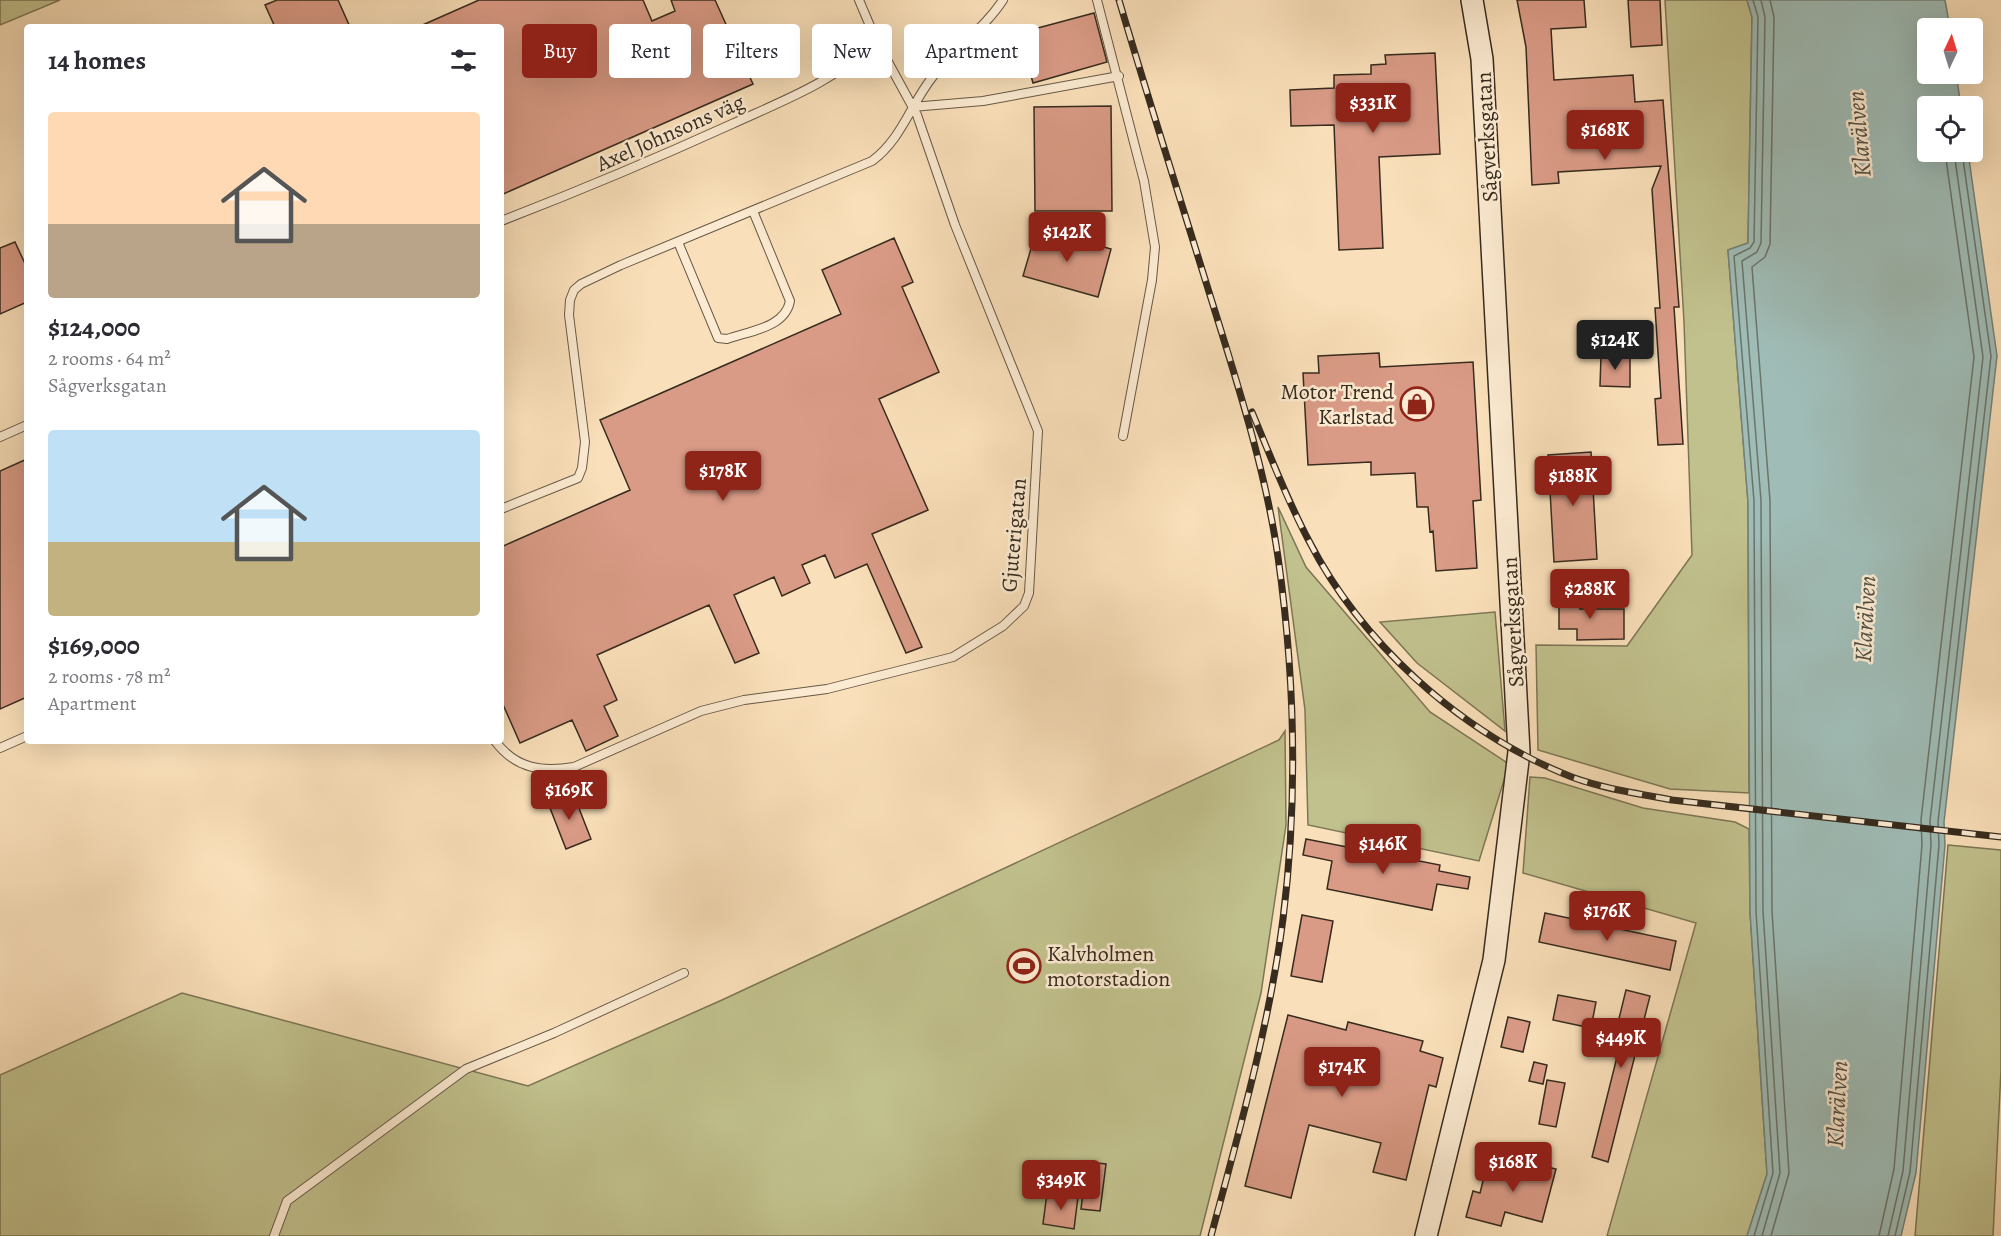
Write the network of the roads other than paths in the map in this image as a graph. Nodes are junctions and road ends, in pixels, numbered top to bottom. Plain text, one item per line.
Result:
1 (859, 0) edge
2 (1003, 0) edge
3 (1097, 0) edge
4 (1472, 0) edge
5 (869, 24) edge
6 (892, 69) edge
7 (1119, 76) junction
8 (826, 78) edge
9 (912, 106) junction
10 (753, 211) junction
11 (504, 220) edge
12 (678, 242) junction
13 (24, 426) edge
14 (1123, 436) dead end
15 (0, 437) edge
16 (504, 508) edge
17 (24, 737) edge
18 (498, 744) edge
19 (0, 748) edge
20 (684, 973) dead end
21 (274, 1236) edge
22 (1426, 1236) edge

1 - 5 lane, Gjuterigatan
2 - 9 lane
3 - 7 lane
4 - 22 street, Sågverksgatan
6 - 9 lane, Gjuterigatan
7 - 9 lane
7 - 14 lane
8 - 11 lane, Axel Johnsons väg
9 - 10 lane
9 - 18 lane, Gjuterigatan
10 - 12 lane
10 - 12 lane
12 - 16 lane
13 - 15 lane
17 - 19 lane
20 - 21 lane

